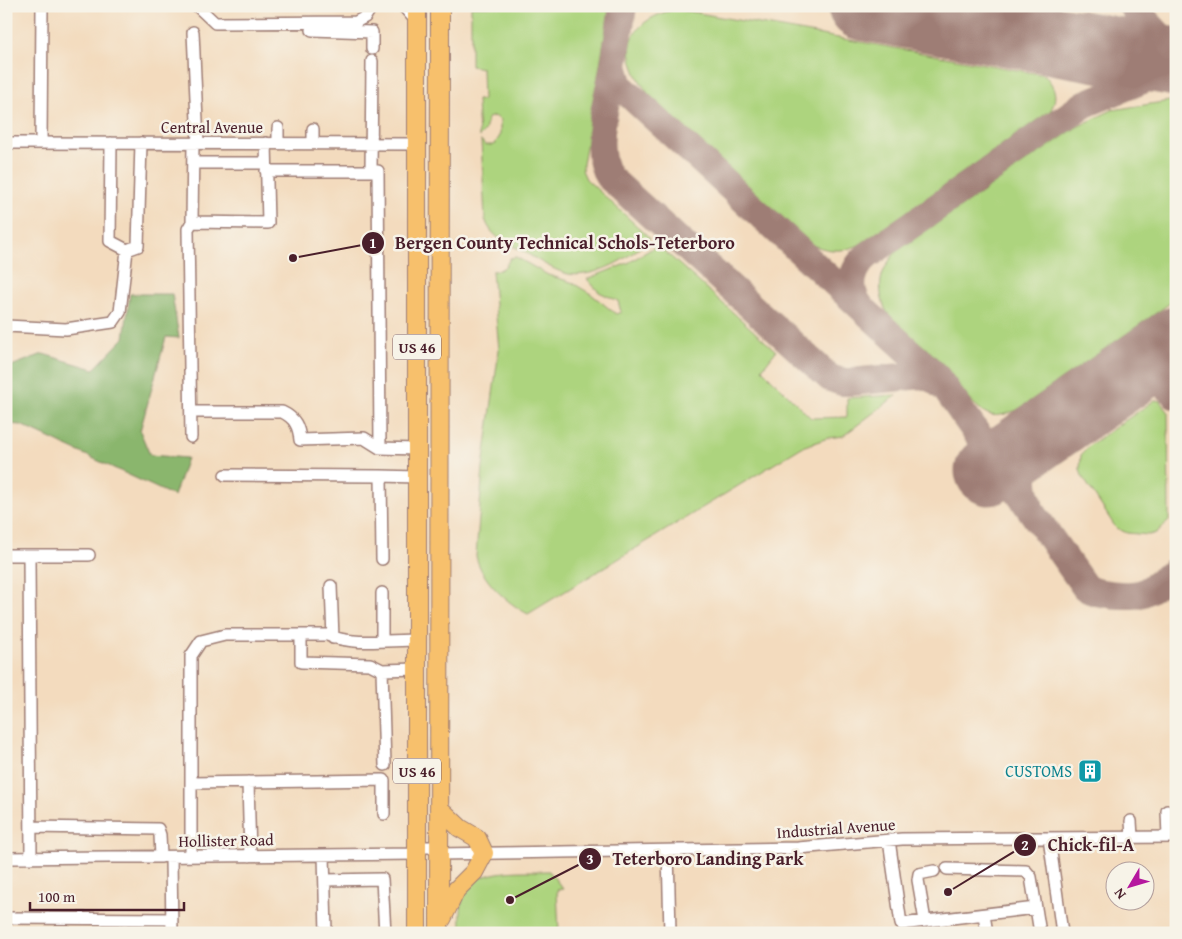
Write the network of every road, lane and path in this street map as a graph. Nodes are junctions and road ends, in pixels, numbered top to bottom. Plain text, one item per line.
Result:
1 (42, 6) edge
2 (198, 6) edge
3 (403, 6) edge
4 (440, 6) edge
5 (370, 10) edge
6 (417, 14) edge
7 (312, 30) dead end
8 (193, 32) dead end
9 (372, 48) dead end
10 (372, 61) dead end
11 (278, 128) dead end
12 (312, 129) dead end
13 (6, 143) edge
14 (41, 143) junction
15 (111, 143) junction
16 (141, 143) junction
17 (195, 143) junction
18 (272, 143) junction
19 (313, 143) junction
20 (371, 144) junction
21 (417, 144) junction
22 (193, 163) junction
23 (266, 167) junction
24 (371, 171) junction
25 (192, 222) junction
26 (127, 250) junction
27 (6, 326) edge
28 (191, 412) junction
29 (191, 438) dead end
30 (380, 448) junction
31 (416, 450) junction
32 (225, 475) dead end
33 (381, 476) junction
34 (416, 477) junction
35 (6, 555) edge
36 (89, 555) dead end
37 (28, 556) junction
38 (382, 559) dead end
39 (331, 586) dead end
40 (382, 593) dead end
41 (300, 635) junction
42 (333, 638) junction
43 (416, 640) junction
44 (382, 641) junction
45 (418, 669) junction
46 (382, 670) junction
47 (418, 688) junction
48 (385, 766) dead end
49 (248, 782) junction
50 (191, 783) junction
51 (439, 808) junction
52 (1167, 811) dead end
53 (384, 814) dead end
54 (1132, 820) dead end
55 (31, 827) junction
56 (1132, 837) junction
57 (1172, 837) edge
58 (1049, 838) junction
59 (889, 840) junction
60 (668, 851) junction
61 (484, 853) junction
62 (416, 854) junction
63 (439, 854) junction
64 (324, 855) junction
65 (192, 856) junction
66 (250, 856) junction
67 (166, 857) junction
68 (6, 858) edge
69 (31, 858) junction
70 (947, 869) dead end
71 (934, 870) dead end
72 (325, 880) junction
73 (417, 892) junction
74 (1036, 908) junction
75 (984, 916) junction
76 (6, 918) edge
77 (172, 919) junction
78 (925, 921) junction
79 (439, 928) edge
80 (902, 928) edge
81 (172, 933) edge
82 (326, 933) edge
83 (385, 933) edge
84 (417, 933) edge
85 (670, 933) edge
86 (987, 933) edge
87 (1040, 933) edge
88 (1062, 933) edge

1 - 14 street
2 - 5 street
3 - 6 street
4 - 51 highway, US 46
6 - 21 highway, US 46
7 - 9 street
8 - 17 street
10 - 20 street
11 - 18 street
12 - 19 street
13 - 14 street, Central Avenue
14 - 15 street, Central Avenue
15 - 16 street, Central Avenue
15 - 26 street
16 - 17 street, Central Avenue
16 - 26 street
17 - 18 street, Central Avenue
17 - 22 street
18 - 19 street, Central Avenue
18 - 23 street
19 - 20 street, Central Avenue
20 - 21 street, Central Avenue
20 - 24 street
21 - 31 highway, US 46
22 - 23 street
22 - 25 street
23 - 24 street
23 - 25 street
24 - 30 street
25 - 28 street
26 - 27 street
28 - 29 street
28 - 30 street
30 - 31 street
31 - 34 highway, US 46
32 - 33 street
33 - 34 street
33 - 38 street
34 - 43 highway, US 46
35 - 37 street
36 - 37 street
37 - 55 street
39 - 42 street
40 - 44 street
41 - 42 street
41 - 46 street
41 - 50 street
42 - 44 street
43 - 44 street
43 - 45 highway, US 46
45 - 46 street
45 - 47 highway, US 46
46 - 48 street
47 - 62 highway, US 46
47 - 63 highway
49 - 50 street
49 - 53 street
49 - 66 street
50 - 65 street
51 - 61 highway
51 - 63 highway, US 46
52 - 57 street
54 - 56 street
55 - 67 street
55 - 69 street
56 - 57 street, Industrial Avenue
56 - 58 street, Industrial Avenue
58 - 59 street, Industrial Avenue
58 - 88 street
59 - 60 street, Industrial Avenue
59 - 80 street
60 - 61 street, Industrial Avenue
60 - 85 street
61 - 63 street, Industrial Avenue
61 - 79 highway
62 - 63 street, Hollister Road
62 - 64 street, Hollister Road
62 - 73 highway, US 46
63 - 73 highway
63 - 79 highway, US 46
64 - 66 street, Hollister Road
64 - 72 street
65 - 66 street, Hollister Road
65 - 67 street, Hollister Road
67 - 69 street, Hollister Road
67 - 77 street
68 - 69 street, Hollister Road
70 - 74 street
71 - 78 street
72 - 82 street
72 - 83 street
73 - 84 highway, US 46
74 - 75 street
74 - 87 street
75 - 78 street
75 - 86 street
76 - 77 street
77 - 81 street
78 - 80 street

